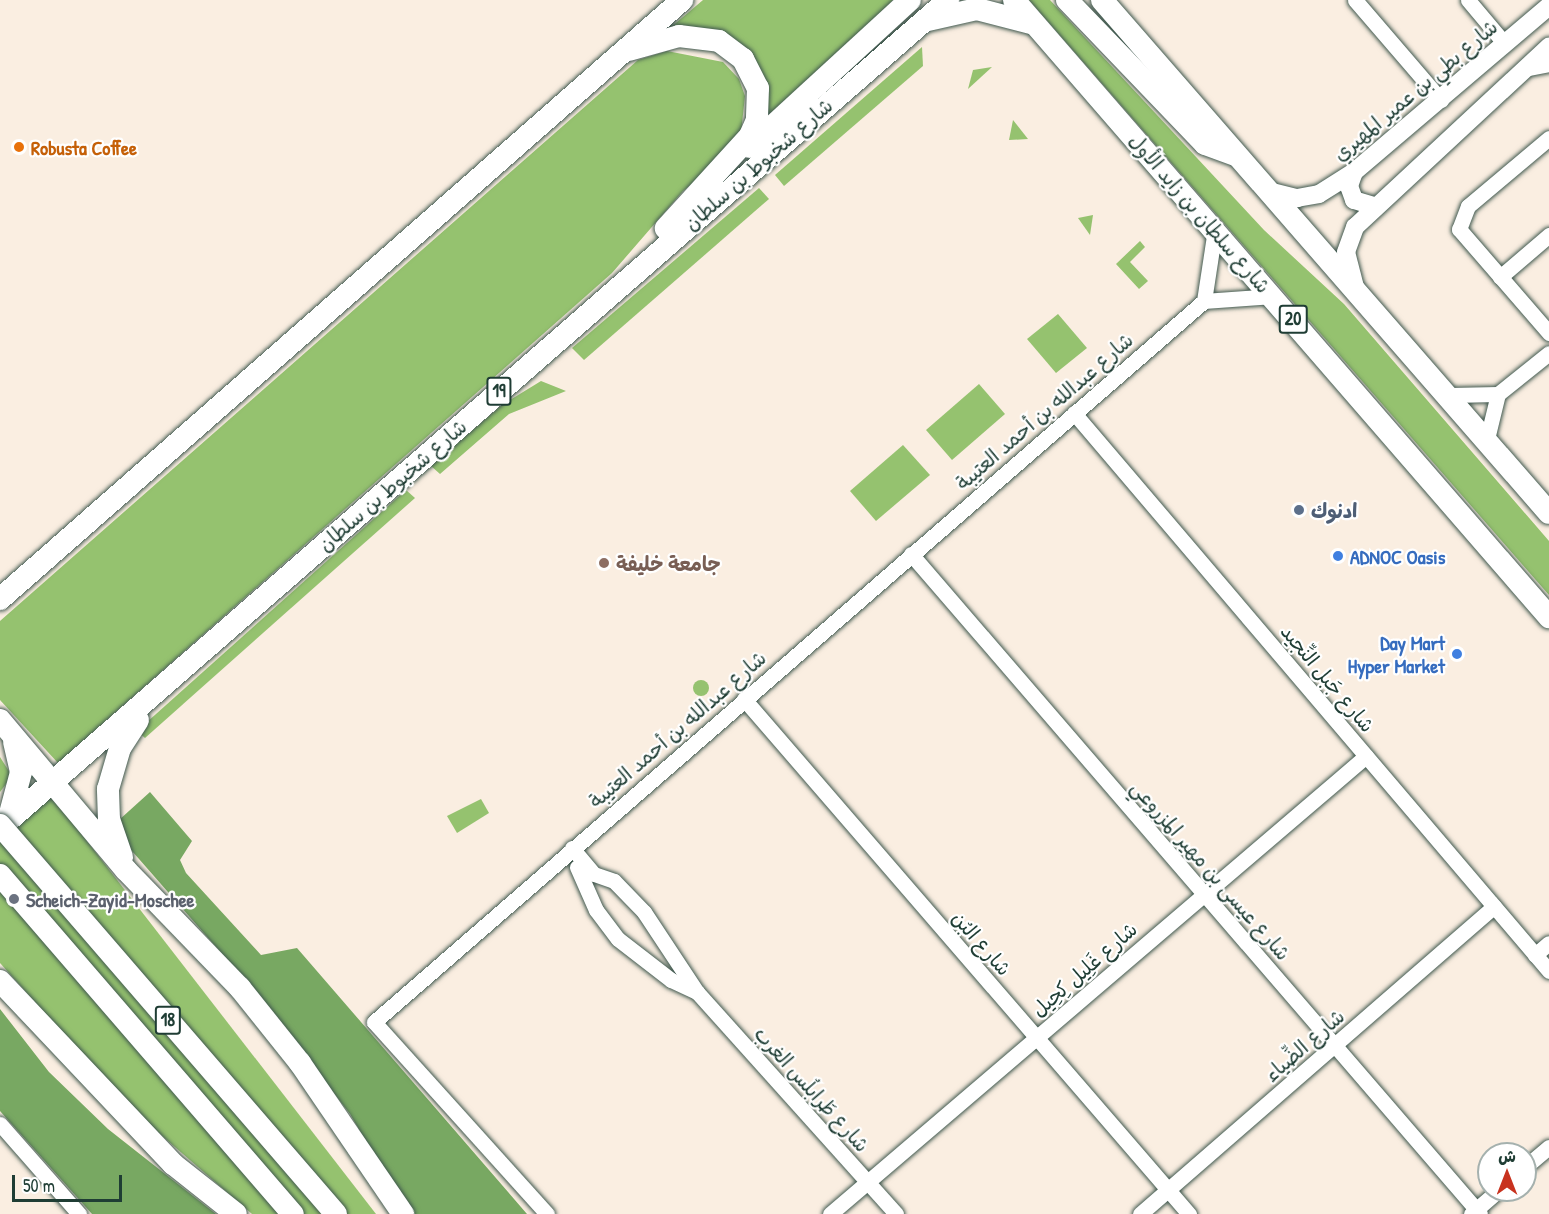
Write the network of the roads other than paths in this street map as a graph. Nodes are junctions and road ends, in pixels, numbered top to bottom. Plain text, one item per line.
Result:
1 (682, 0) edge
2 (910, 0) edge
3 (948, 0) edge
4 (1014, 0) edge
5 (1067, 0) edge
6 (1102, 0) edge
7 (1355, 0) edge
8 (1468, 0) edge
9 (1549, 6) edge
10 (924, 21) junction
11 (1034, 24) junction
12 (1505, 44) junction
13 (1549, 47) edge
14 (627, 50) junction
15 (1549, 64) edge
16 (1524, 69) junction
17 (1440, 100) junction
18 (1549, 138) edge
19 (1237, 155) junction
20 (1353, 172) junction
21 (1268, 191) junction
22 (1374, 206) junction
23 (702, 213) junction
24 (1215, 229) junction
25 (1549, 235) edge
26 (644, 262) junction
27 (1500, 277) junction
28 (1357, 293) junction
29 (1273, 296) junction
30 (1204, 301) junction
31 (1549, 333) edge
32 (1549, 353) edge
33 (1498, 394) junction
34 (1450, 395) junction
35 (1074, 413) junction
36 (1487, 439) junction
37 (1549, 513) edge
38 (911, 554) junction
39 (10, 583) edge
40 (0, 599) edge
41 (1549, 617) edge
42 (744, 699) junction
43 (150, 700) junction
44 (6, 727) edge
45 (1366, 756) junction
46 (53, 786) junction
47 (3, 825) edge
48 (568, 851) junction
49 (126, 870) junction
50 (0, 875) edge
51 (1204, 894) junction
52 (1494, 906) junction
53 (1549, 943) edge
54 (1536, 955) junction
55 (1549, 971) edge
56 (2, 985) edge
57 (697, 992) junction
58 (1036, 1037) junction
59 (1335, 1046) junction
60 (0, 1124) edge
61 (1549, 1147) edge
62 (1537, 1157) edge
63 (868, 1182) junction
64 (1168, 1190) junction
65 (1476, 1212) edge
66 (79, 1214) edge
67 (236, 1214) edge
68 (293, 1214) edge
69 (336, 1214) edge
70 (403, 1214) edge
71 (547, 1214) edge
72 (830, 1214) edge
73 (896, 1214) edge
74 (1140, 1214) edge
75 (1189, 1214) edge

1 - 14 main road
2 - 23 main road
3 - 10 main road, شارع شخبوط بن سلطان / 19
4 - 11 main road, شارع سلطان بن زايد الأول / 20
5 - 19 main road
6 - 19 main road
7 - 17 street
8 - 12 street
9 - 12 street, شارع بطي بن عمير المهيري
10 - 11 main road
10 - 23 main road, شارع شخبوط بن سلطان / 19
11 - 24 main road, شارع سلطان بن زايد الأول / 20
12 - 17 street, شارع بطي بن عمير المهيري
13 - 16 street
14 - 26 main road
14 - 39 main road
15 - 16 street
16 - 22 street
17 - 20 street, شارع بطي بن عمير المهيري
18 - 27 street
19 - 21 main road
20 - 21 street, شارع بطي بن عمير المهيري
20 - 22 street
21 - 28 main road
22 - 28 street
23 - 26 main road, شارع شخبوط بن سلطان / 19
24 - 29 main road, شارع سلطان بن زايد الأول / 20
24 - 30 street
25 - 27 street
26 - 43 main road, شارع شخبوط بن سلطان / 19
27 - 31 street
28 - 34 main road
29 - 30 street
29 - 41 main road, شارع سلطان بن زايد الأول / 20
30 - 35 street, شارع عبدالله بن أحمد العتيبة
32 - 33 street
33 - 34 street
33 - 36 street
34 - 36 main road
35 - 38 street, شارع عبدالله بن أحمد العتيبة
35 - 45 street, شارع جَبل النِّجيد
36 - 37 main road
38 - 42 street, شارع عبدالله بن أحمد العتيبة
38 - 51 street, شارع عيسى بن مهير المزروعي
39 - 40 main road
42 - 48 street, شارع عبدالله بن أحمد العتيبة
42 - 58 street, شارع البُن
43 - 46 main road, شارع شخبوط بن سلطان / 19
43 - 49 main road
44 - 46 main road
44 - 47 main road
45 - 51 street, شارع غَلِيل كِحِيل
45 - 52 street, شارع جَبل النِّجيد
46 - 47 main road, شارع شخبوط بن سلطان / 19
46 - 49 main road
47 - 69 main road, 18, bridge
48 - 57 street, شارع طَرابلُس الغرب
48 - 57 street, شارع طَرابلُس الغرب
48 - 71 street, شارع عبدالله بن أحمد العتيبة
49 - 70 main road
50 - 68 main road, 18
51 - 58 street, شارع غَلِيل كِحِيل
51 - 59 street, شارع عيسى بن مهير المزروعي
52 - 54 street, شارع جَبل النِّجيد
52 - 59 street, شارع الضِّياء
53 - 54 street
54 - 55 street, شارع جَبل النِّجيد
56 - 67 main road
57 - 63 street, شارع طَرابلُس الغرب
58 - 63 street, شارع غَلِيل كِحِيل
58 - 64 street, شارع البُن
59 - 64 street, شارع الضِّياء
59 - 65 street, شارع عيسى بن مهير المزروعي
60 - 66 street
61 - 62 street
63 - 72 street, شارع غَلِيل كِحِيل
63 - 73 street, شارع طَرابلُس الغرب
64 - 74 street, شارع الضِّياء
64 - 75 street, شارع البُن

